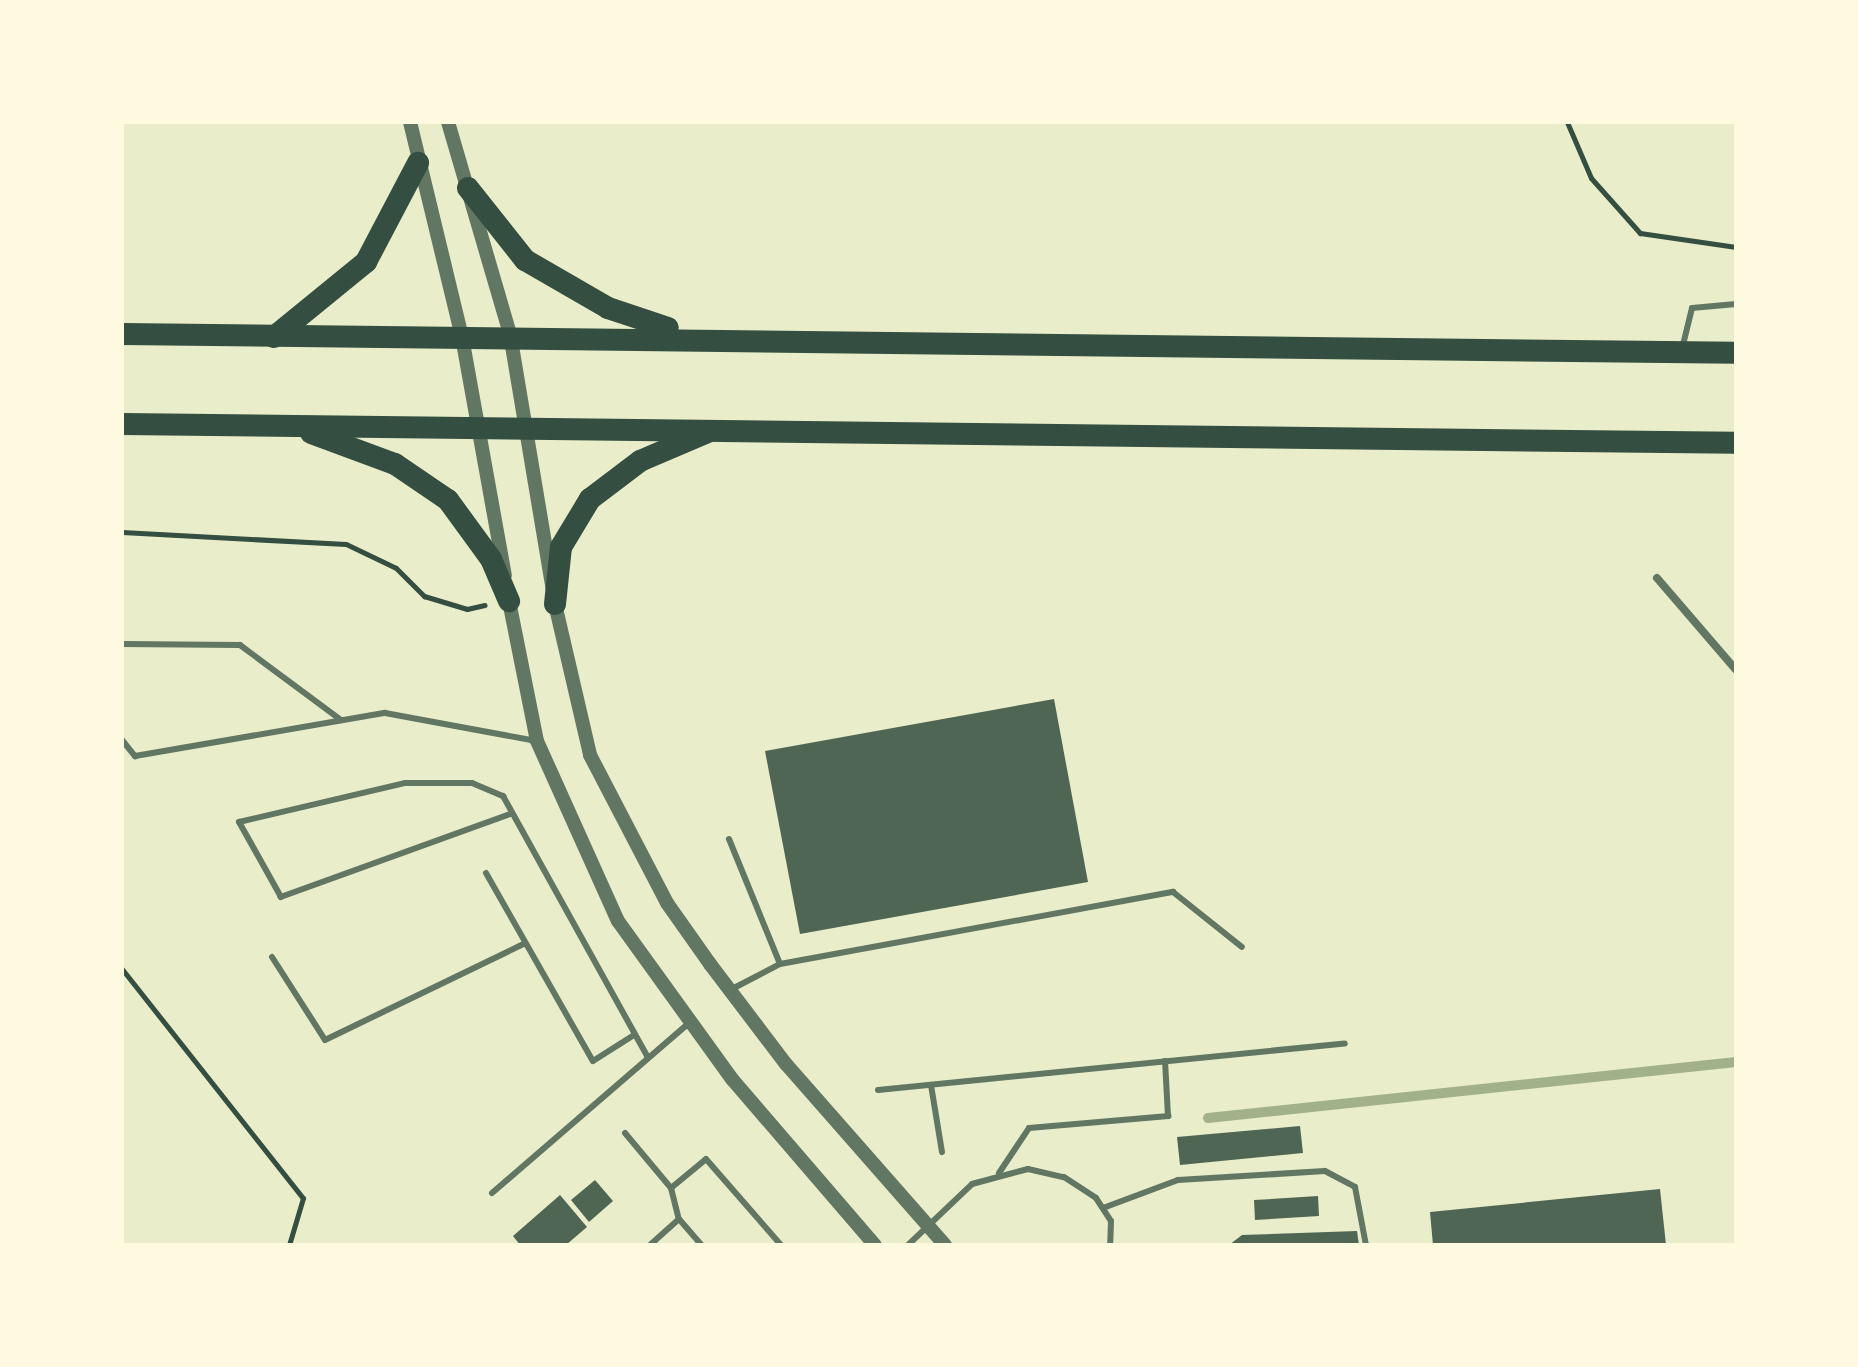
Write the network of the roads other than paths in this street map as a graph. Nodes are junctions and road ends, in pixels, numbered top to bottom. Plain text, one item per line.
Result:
1 (410, 122) edge
2 (448, 122) edge
3 (418, 163) junction
4 (468, 188) junction
5 (1736, 304) edge
6 (122, 334) edge
7 (510, 334) junction
8 (273, 337) junction
9 (462, 337) junction
10 (720, 337) junction
11 (1681, 352) junction
12 (1736, 353) edge
13 (122, 424) edge
14 (525, 424) junction
15 (274, 425) junction
16 (481, 427) junction
17 (726, 427) junction
18 (1736, 443) edge
19 (1657, 578) dead end
20 (509, 601) junction
21 (555, 604) junction
22 (122, 644) edge
23 (1736, 670) edge
24 (341, 720) junction
25 (122, 740) edge
26 (537, 741) junction
27 (510, 814) junction
28 (729, 839) dead end
29 (486, 873) dead end
30 (524, 944) junction
31 (1242, 947) dead end
32 (272, 957) dead end
33 (780, 964) junction
34 (729, 991) junction
35 (689, 1022) junction
36 (634, 1035) junction
37 (1345, 1043) dead end
38 (648, 1058) junction
39 (1165, 1061) junction
40 (931, 1085) junction
41 (878, 1090) dead end
42 (625, 1133) dead end
43 (942, 1152) dead end
44 (998, 1174) junction
45 (671, 1188) junction
46 (492, 1193) dead end
47 (1103, 1208) junction
48 (679, 1219) junction
49 (925, 1223) junction
50 (650, 1245) edge
51 (702, 1245) edge
52 (781, 1245) edge
53 (875, 1245) edge
54 (908, 1245) edge
55 (945, 1245) edge
56 (1110, 1245) edge
57 (1366, 1245) edge

1 - 3 street
2 - 4 street
3 - 8 highway
3 - 9 street
4 - 7 street
4 - 10 highway
5 - 11 lane
6 - 8 highway
7 - 9 highway
7 - 10 highway
7 - 14 street
8 - 9 highway
9 - 16 street
10 - 11 highway
11 - 12 highway
13 - 15 highway
14 - 16 highway
14 - 17 highway
14 - 21 street
15 - 16 highway
15 - 20 highway
16 - 20 street
17 - 18 highway
17 - 21 highway
19 - 23 street
20 - 26 street
21 - 34 street
22 - 24 lane
24 - 25 lane
24 - 26 lane
26 - 35 street
27 - 27 lane
27 - 36 lane
28 - 33 lane
29 - 30 lane
30 - 32 lane
30 - 36 lane
31 - 33 lane
33 - 34 lane
34 - 49 street
35 - 38 lane
35 - 53 street
36 - 38 lane
37 - 39 lane
38 - 46 lane
39 - 40 lane
39 - 44 lane
40 - 41 lane
40 - 43 lane
42 - 45 lane
44 - 47 lane
44 - 49 lane
45 - 48 lane
45 - 52 lane
47 - 56 lane
47 - 57 lane
48 - 50 lane
48 - 51 lane
49 - 54 lane
49 - 55 street

